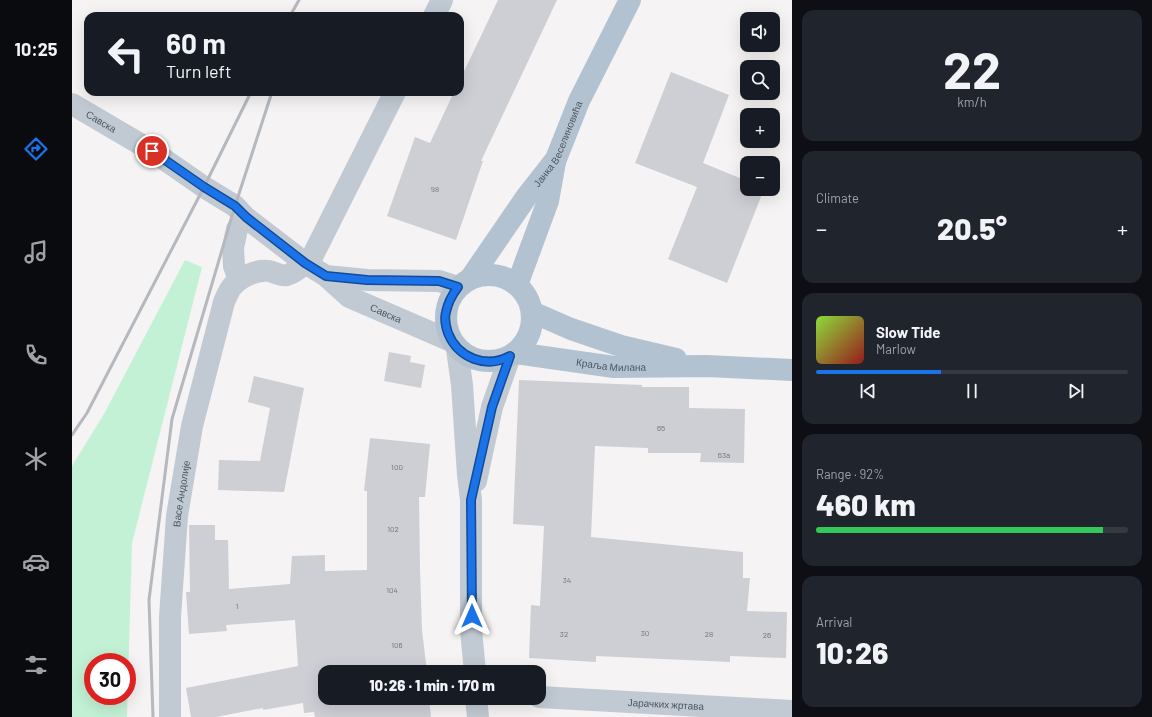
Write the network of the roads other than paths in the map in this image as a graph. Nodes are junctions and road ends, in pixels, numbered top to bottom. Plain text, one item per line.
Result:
1 (442, 0) edge
2 (630, 0) edge
3 (436, 12) edge
4 (393, 96) edge
5 (72, 104) edge
6 (556, 159) junction
7 (246, 217) junction
8 (313, 268) junction
9 (239, 279) junction
10 (464, 283) junction
11 (516, 285) junction
12 (532, 312) junction
13 (454, 345) junction
14 (513, 355) junction
15 (707, 366) junction
16 (792, 370) edge
17 (471, 500) junction
18 (474, 665) edge
19 (546, 697) edge
20 (477, 705) edge
21 (792, 711) edge
22 (170, 717) edge
23 (478, 717) edge

1 - 3 street
2 - 6 main road, Јанка Веселиновића
4 - 8 street
5 - 7 street, Савска
6 - 10 main road, Јанка Веселиновића
6 - 11 main road
7 - 8 street, Савска
7 - 9 street
8 - 9 street
8 - 10 street
8 - 13 street, Савска
9 - 22 street, Васе Андолије
10 - 11 main road
10 - 13 main road
11 - 12 main road
12 - 14 main road
12 - 15 main road, Краља Милана
13 - 14 main road
13 - 17 street
14 - 15 main road, Краља Милана
14 - 17 street
15 - 16 main road, Краља Милана
17 - 18 street
19 - 21 street, Јарачких жртава
20 - 23 street

